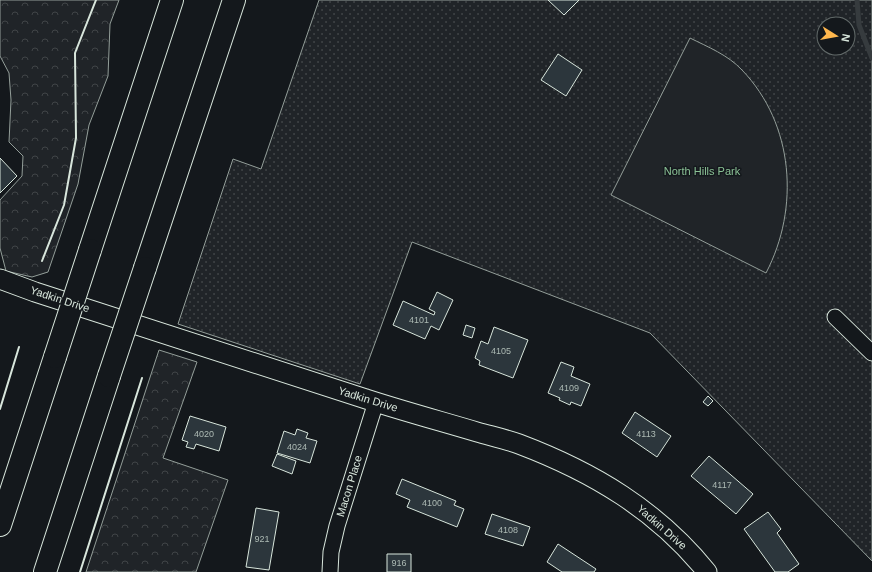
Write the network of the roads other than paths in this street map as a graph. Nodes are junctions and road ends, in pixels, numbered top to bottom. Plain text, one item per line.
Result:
1 (172, 0) edge
2 (234, 0) edge
3 (0, 279) edge
4 (836, 317) dead end
5 (872, 353) edge
6 (376, 402) junction
7 (0, 525) edge
8 (46, 572) edge
9 (330, 572) edge
10 (706, 572) edge

1 - 7 highway, bridge
2 - 8 highway, bridge
3 - 6 street, Yadkin Drive
4 - 5 street
6 - 9 street, Macon Place
6 - 10 street, Yadkin Drive

